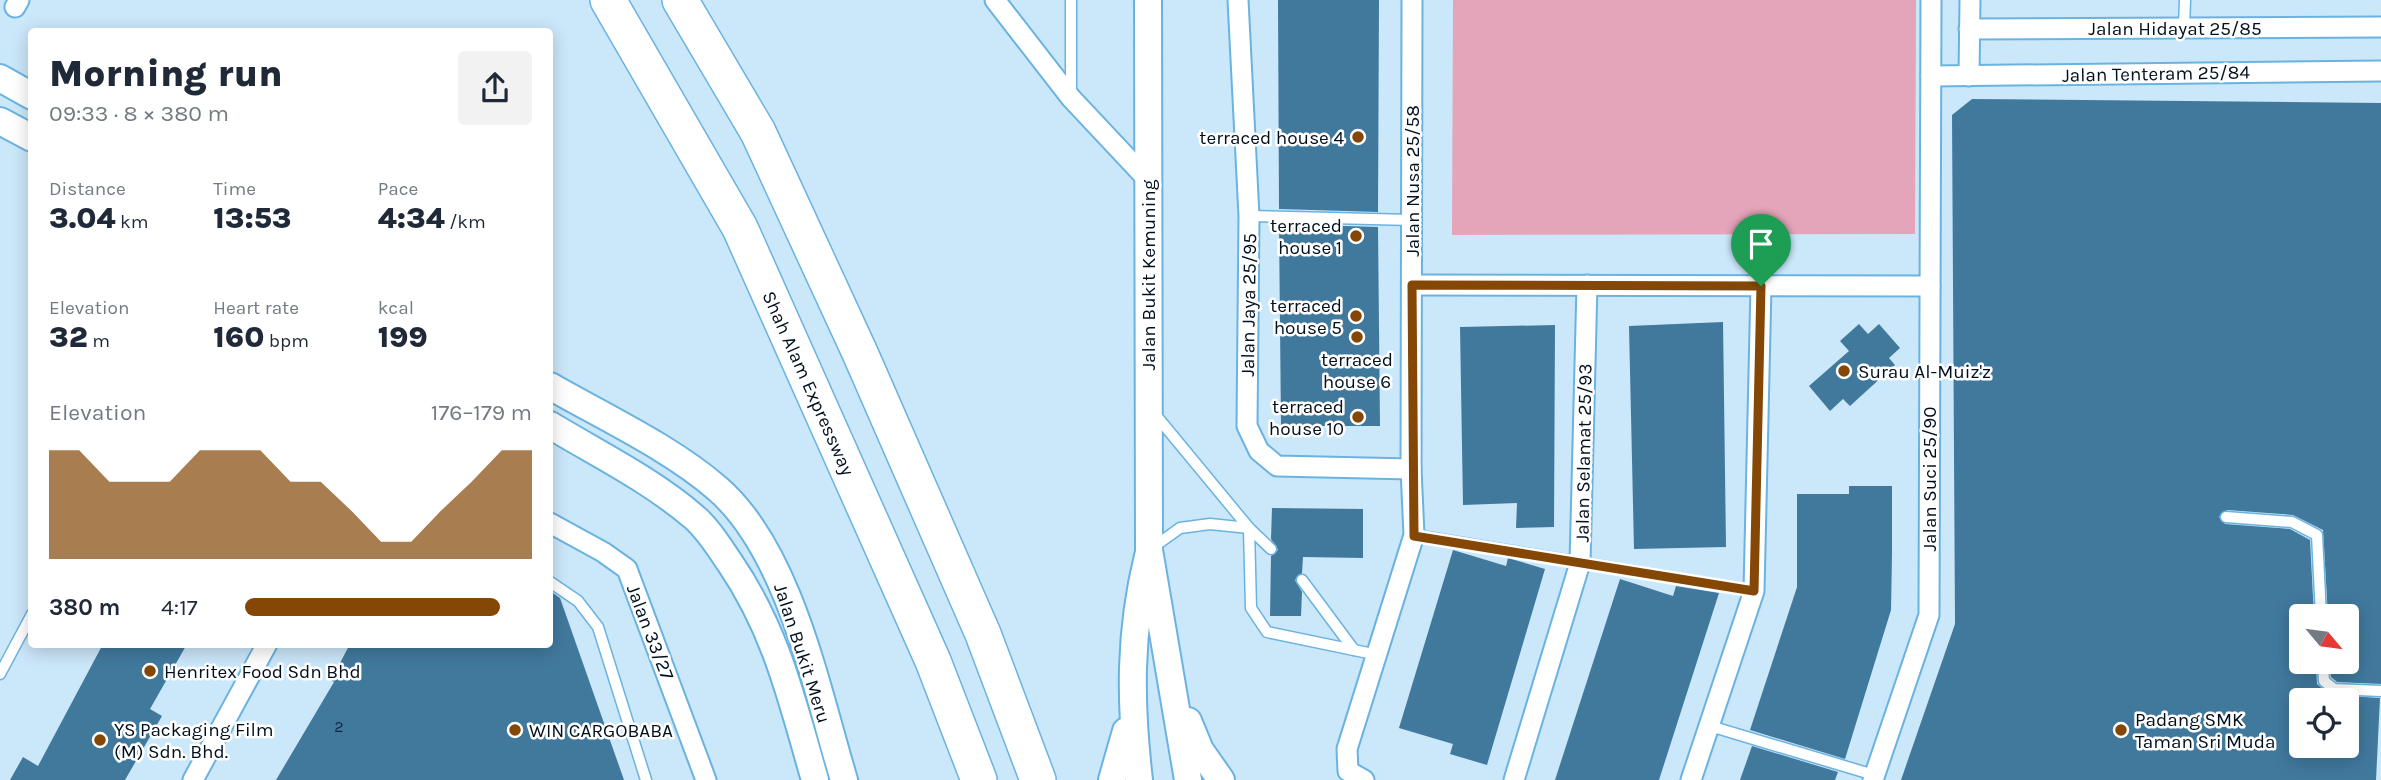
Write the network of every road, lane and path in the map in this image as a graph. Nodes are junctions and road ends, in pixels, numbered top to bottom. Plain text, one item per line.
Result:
1 (608, 0) edge
2 (680, 0) edge
3 (995, 0) edge
4 (1071, 0) edge
5 (1148, 0) edge
6 (1238, 0) edge
7 (1412, 0) edge
8 (1931, 0) edge
9 (1970, 0) edge
10 (2185, 0) edge
11 (2184, 27) junction
12 (2381, 27) edge
13 (1969, 29) junction
14 (2381, 71) edge
15 (1931, 76) junction
16 (1969, 76) junction
17 (0, 78) edge
18 (28, 94) edge
19 (1072, 98) junction
20 (0, 121) edge
21 (28, 136) edge
22 (1147, 180) junction
23 (1249, 216) junction
24 (1412, 220) junction
25 (1412, 285) junction
26 (1587, 285) junction
27 (1761, 286) junction
28 (1930, 286) junction
29 (553, 388) edge
30 (1149, 407) junction
31 (553, 427) edge
32 (1411, 469) junction
33 (2226, 517) dead end
34 (553, 525) edge
35 (1249, 528) junction
36 (1414, 536) junction
37 (1271, 549) dead end
38 (1149, 550) junction
39 (1580, 562) junction
40 (1302, 580) dead end
41 (553, 584) edge
42 (1754, 591) junction
43 (2320, 604) edge
44 (28, 622) edge
45 (265, 648) edge
46 (1354, 650) junction
47 (1378, 655) junction
48 (0, 674) edge
49 (1169, 674) junction
50 (2324, 674) edge
51 (2381, 691) edge
52 (1131, 709) junction
53 (1710, 726) junction
54 (1356, 776) edge
55 (1873, 778) edge
56 (193, 780) edge
57 (646, 780) edge
58 (706, 780) edge
59 (815, 780) edge
60 (844, 780) edge
61 (979, 780) edge
62 (1038, 780) edge
63 (1112, 780) edge
64 (1139, 780) edge
65 (1188, 780) edge
66 (1221, 780) edge
67 (1514, 780) edge
68 (1691, 780) edge

1 - 61 highway, Shah Alam Expressway
2 - 62 highway
3 - 19 street
4 - 19 lane
5 - 22 main road, Jalan Bukit Kemuning
6 - 23 street, Jalan Jaya 25/95
7 - 24 street, Jalan Nusa 25/58
8 - 15 street, Jalan Suci 25/90
9 - 13 street
10 - 11 lane
11 - 12 street, Jalan Hidayat 25/85
11 - 13 street, Jalan Hidayat 25/85
13 - 16 street
14 - 16 street, Jalan Tenteram 25/84
15 - 16 street, Jalan Tenteram 25/84
15 - 28 street, Jalan Suci 25/90
17 - 18 main road
19 - 22 street
20 - 21 main road
22 - 30 main road, Jalan Bukit Kemuning
23 - 24 lane
23 - 32 street, Jalan Jaya 25/95
24 - 25 street, Jalan Nusa 25/58
25 - 26 street
25 - 32 street, Jalan Nusa 25/58
26 - 27 street
26 - 39 street, Jalan Selamat 25/93
27 - 28 street
27 - 42 street
28 - 55 street, Jalan Suci 25/90
29 - 60 main road, Jalan Bukit Meru
30 - 35 lane
30 - 38 main road, Jalan Bukit Kemuning
31 - 59 main road, Jalan Bukit Meru
32 - 36 street, Jalan Nusa 25/58
33 - 43 lane
34 - 58 street, Jalan 33/27
35 - 37 lane
35 - 38 lane
35 - 46 lane
36 - 39 lane
36 - 47 street, Jalan Nusa 25/58
38 - 49 main road, Jalan Bukit Kemuning
38 - 52 main road, Jalan Bukit Kemuning
39 - 42 lane
39 - 67 street, Jalan Selamat 25/93
40 - 46 lane
41 - 57 lane
42 - 53 street
44 - 48 lane
45 - 56 street
46 - 47 lane
47 - 54 street, Jalan Nusa 25/58
49 - 65 main road, Jalan Bukit Kemuning
49 - 66 main road
50 - 51 lane
52 - 63 main road
52 - 64 main road, Jalan Bukit Kemuning
53 - 55 lane
53 - 68 street

